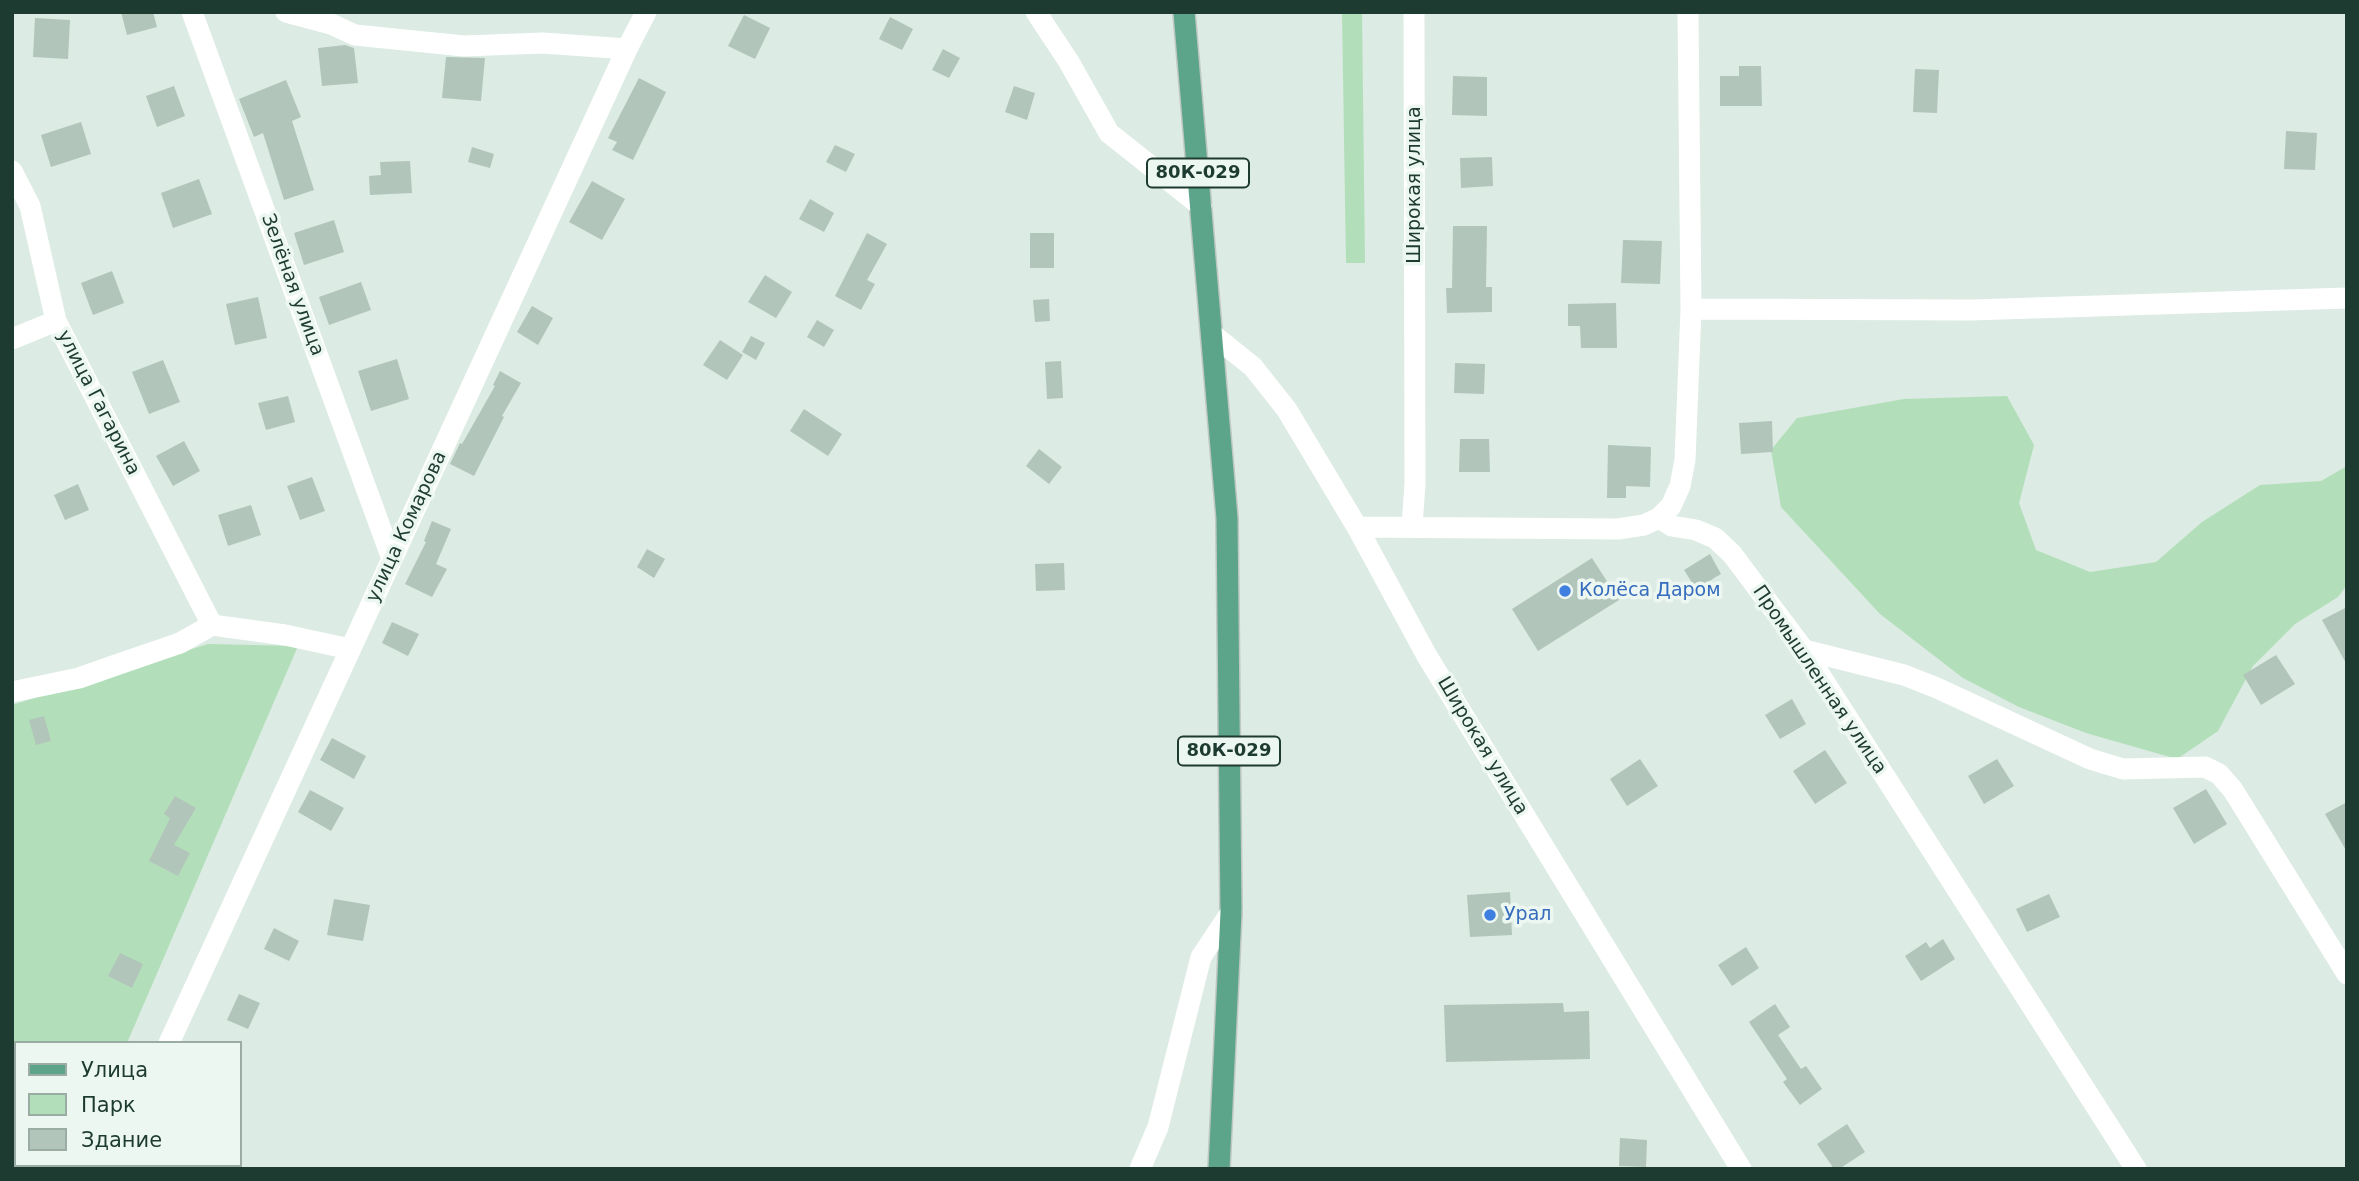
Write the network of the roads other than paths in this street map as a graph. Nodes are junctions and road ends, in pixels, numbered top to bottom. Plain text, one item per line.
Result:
1 (192, 12) edge
2 (286, 12) edge
3 (646, 12) edge
4 (1036, 12) edge
5 (1184, 12) edge
6 (1414, 12) edge
7 (1688, 12) edge
8 (331, 18) edge
9 (627, 49) junction
10 (12, 171) edge
11 (1200, 206) junction
12 (2347, 298) edge
13 (1691, 309) junction
14 (56, 321) junction
15 (1212, 334) junction
16 (12, 339) edge
17 (1659, 518) junction
18 (1412, 526) junction
19 (1357, 527) junction
20 (393, 558) junction
21 (212, 625) junction
22 (350, 649) junction
23 (1804, 650) junction
24 (12, 692) edge
25 (1231, 912) junction
26 (2347, 974) edge
27 (170, 1041) edge
28 (1140, 1169) edge
29 (1219, 1169) edge
30 (1741, 1169) edge
31 (2136, 1169) edge

1 - 20 street, Зелёная улица
2 - 8 street
3 - 9 street, улица Комарова
4 - 11 street
5 - 11 main road, 80К-029
6 - 18 street, Широкая улица
7 - 13 street
8 - 9 street
9 - 20 street, улица Комарова
10 - 14 street, улица Гагарина
11 - 15 main road, 80К-029
12 - 13 street
13 - 17 street
14 - 16 street
14 - 21 street, улица Гагарина
15 - 19 street, Широкая улица
15 - 25 main road, 80К-029
17 - 18 street
17 - 23 street, Промышленная улица
18 - 19 street
19 - 30 street, Широкая улица
20 - 22 street, улица Комарова
21 - 22 street
21 - 24 street
22 - 27 street, улица Комарова
23 - 26 street
23 - 31 street, Промышленная улица
25 - 28 street
25 - 29 main road, 80К-029

